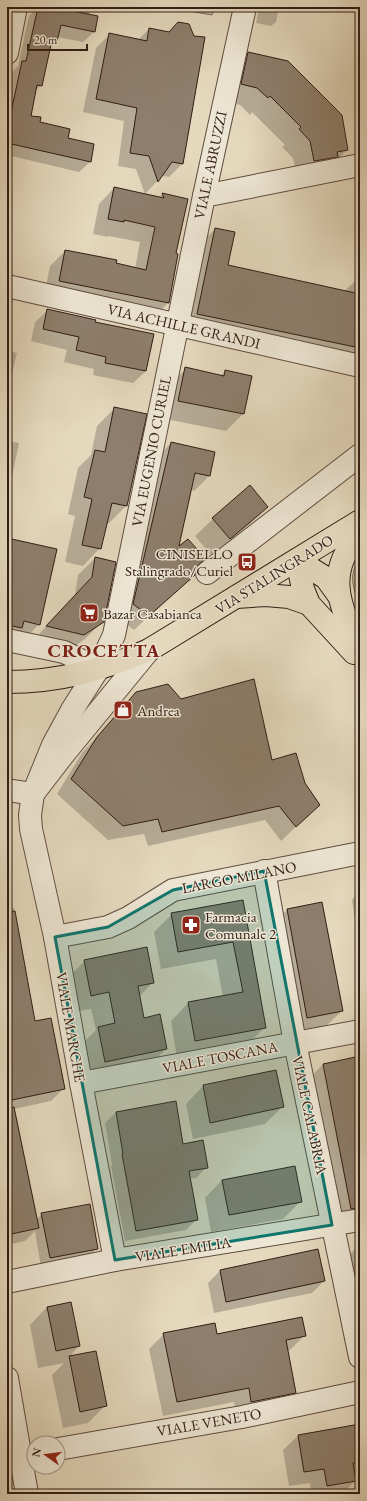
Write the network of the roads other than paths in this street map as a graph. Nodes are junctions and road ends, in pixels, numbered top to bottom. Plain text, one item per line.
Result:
1 (16, 7) edge
2 (245, 7) edge
3 (7, 53) edge
4 (360, 165) edge
5 (204, 196) junction
6 (7, 286) edge
7 (177, 324) junction
8 (360, 366) edge
9 (360, 455) edge
10 (360, 521) edge
11 (360, 535) edge
12 (297, 560) junction
13 (207, 573) dead end
14 (339, 596) junction
15 (236, 597) junction
16 (309, 604) junction
17 (7, 640) edge
18 (149, 650) junction
19 (360, 651) edge
20 (360, 660) edge
21 (98, 669) junction
22 (7, 682) edge
23 (7, 790) edge
24 (33, 794) junction
25 (360, 853) edge
26 (264, 871) junction
27 (55, 937) junction
28 (360, 1030) edge
29 (295, 1043) junction
30 (81, 1083) junction
31 (360, 1220) edge
32 (332, 1225) junction
33 (115, 1260) junction
34 (7, 1282) edge
35 (360, 1357) edge
36 (7, 1378) edge
37 (360, 1392) edge
38 (66, 1448) edge
39 (21, 1456) edge
40 (27, 1494) edge

1 - 3 street
2 - 5 street, VIALE ABRUZZI
4 - 5 street
5 - 7 street, VIALE ABRUZZI
6 - 7 street, VIA ACHILLE GRANDI
7 - 8 street, VIA ACHILLE GRANDI
7 - 21 street, VIA EUGENIO CURIEL
9 - 13 street
10 - 12 main road, VIA STALINGRADO
11 - 14 main road
12 - 14 main road
12 - 15 main road, VIA STALINGRADO
12 - 16 main road
14 - 19 main road
15 - 16 main road
15 - 18 main road, VIA STALINGRADO
16 - 20 main road
17 - 21 street
18 - 21 main road, VIA STALINGRADO
18 - 24 street, VIALE MARCHE
21 - 22 main road, VIA STALINGRADO
21 - 24 street, VIALE MARCHE
23 - 24 street
24 - 27 street, VIALE MARCHE
25 - 26 street, LARGO MILANO
26 - 27 street, LARGO MILANO
26 - 29 street, VIALE CALABRIA
27 - 30 street, VIALE MARCHE
28 - 29 street, VIALE TOSCANA
29 - 30 street, VIALE TOSCANA
29 - 32 street, VIALE CALABRIA
30 - 33 street, VIALE MARCHE
31 - 32 street, VIALE EMILIA
32 - 33 street, VIALE EMILIA
32 - 35 street, VIALE CALABRIA
33 - 34 street, VIALE EMILIA
36 - 39 street
37 - 38 street, VIALE VENETO
39 - 40 street

